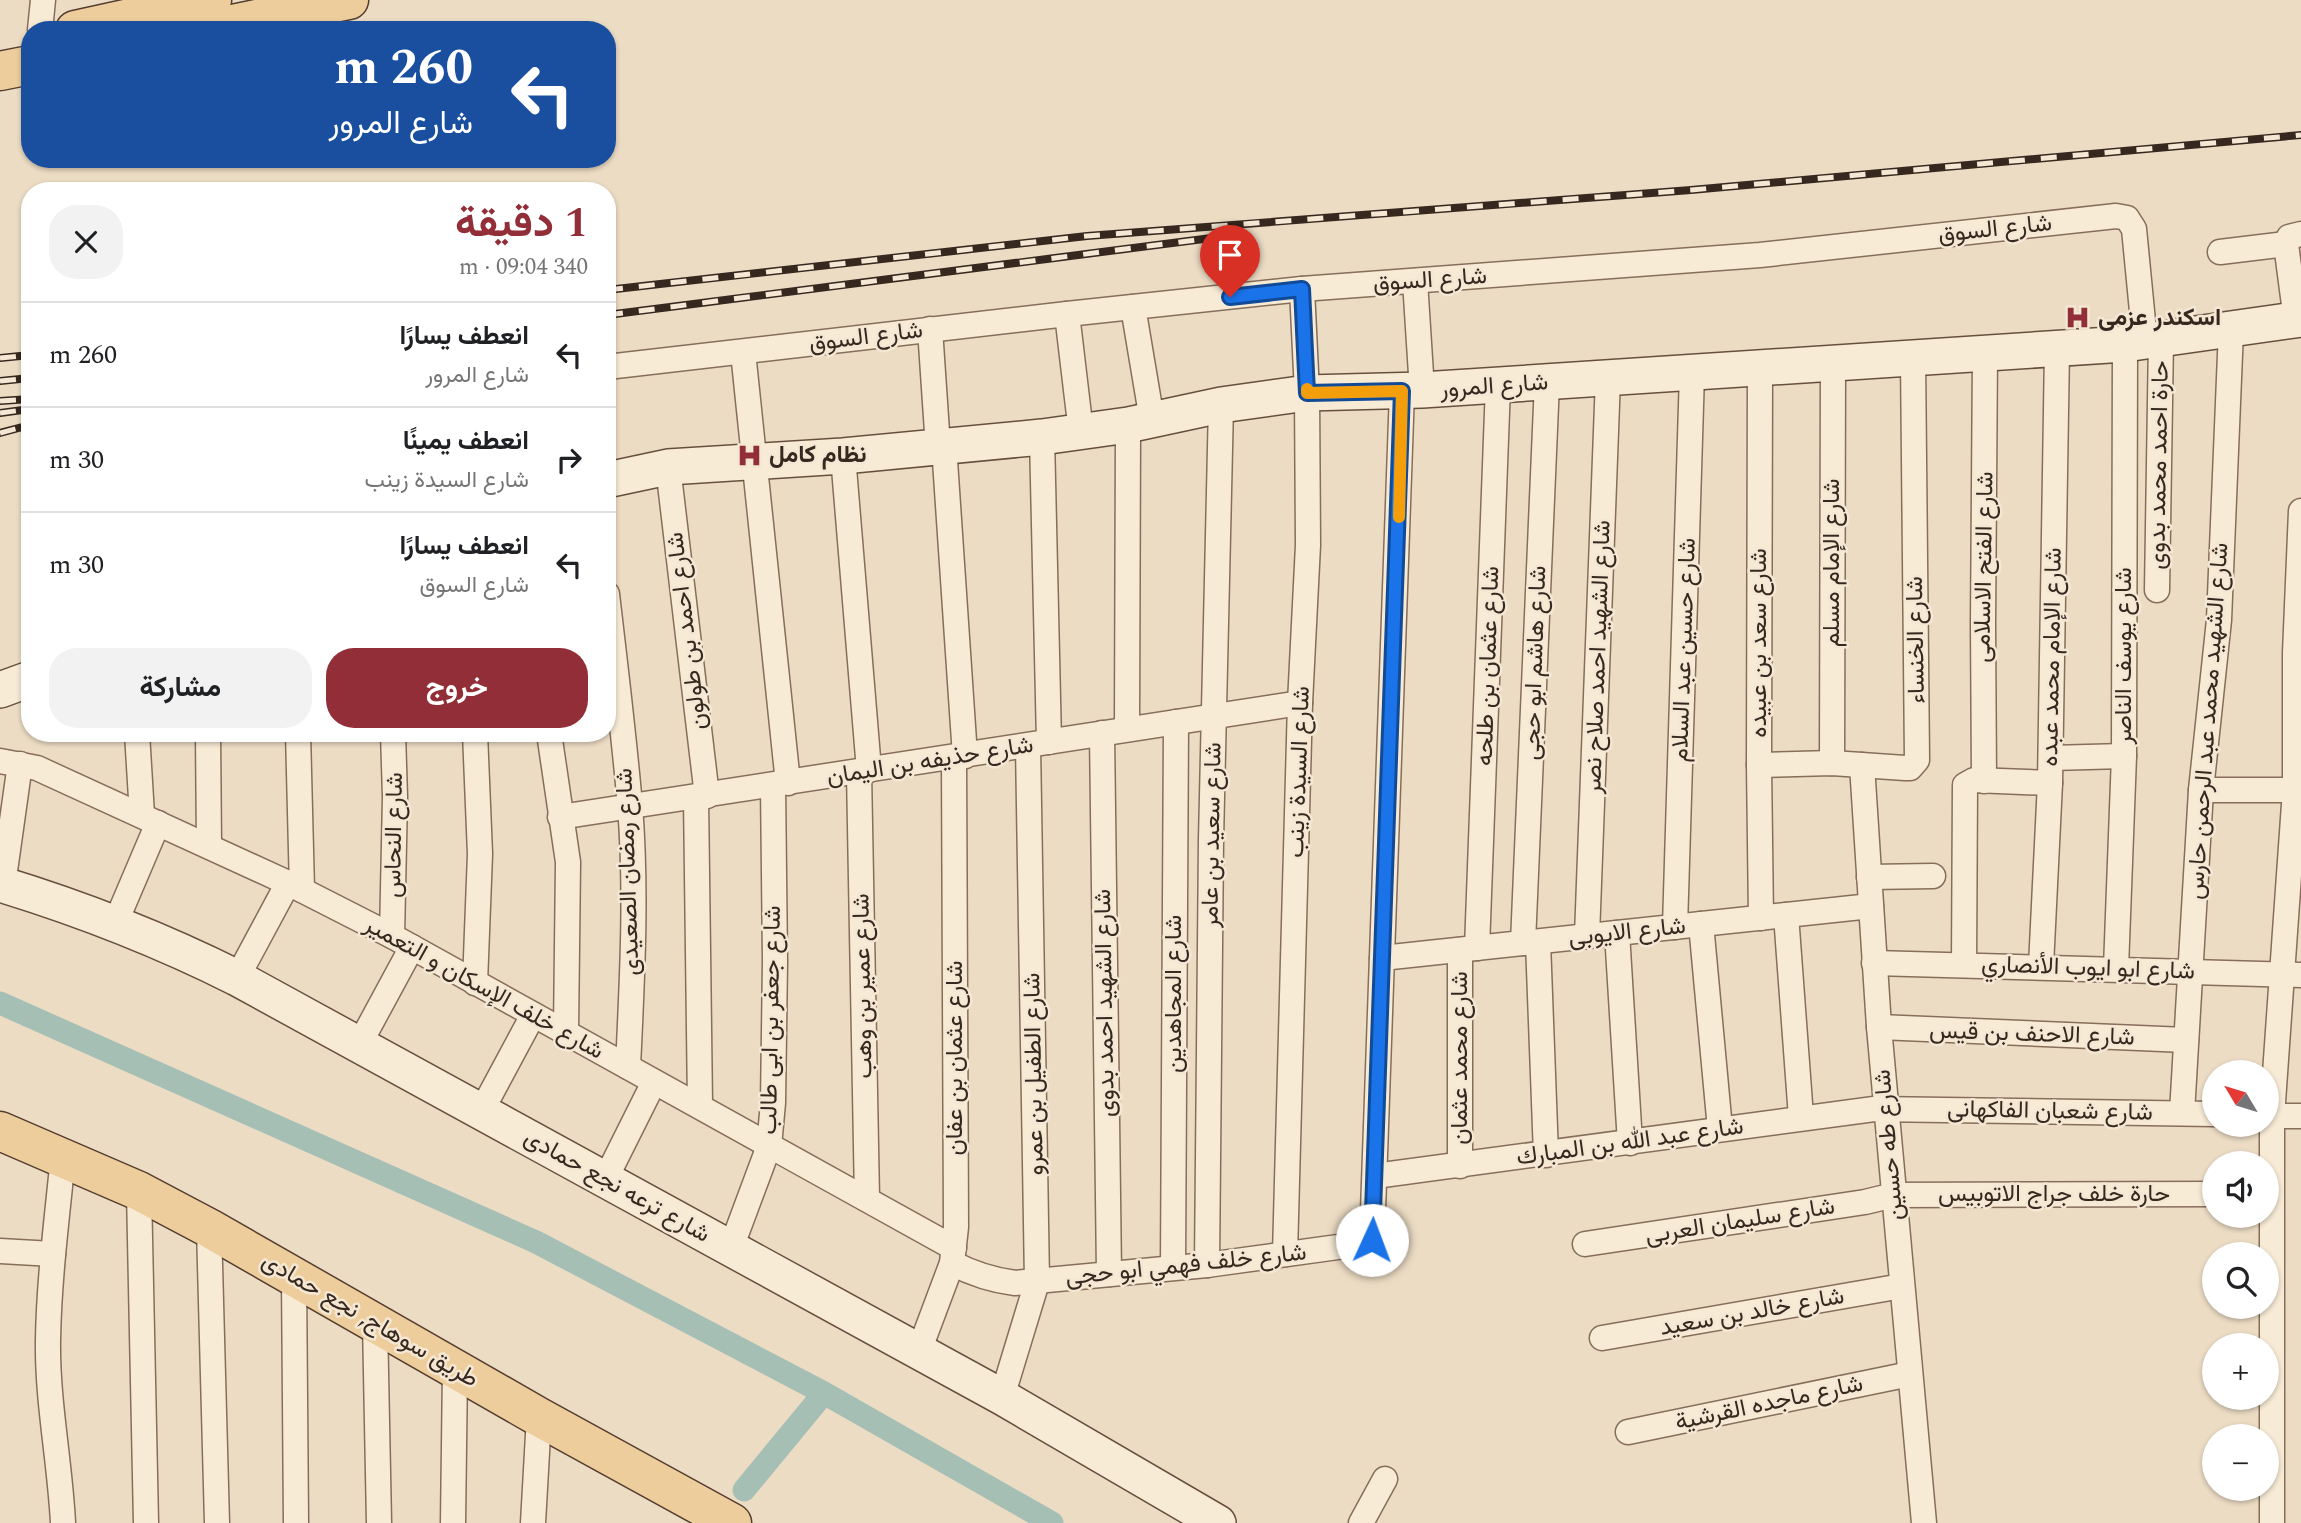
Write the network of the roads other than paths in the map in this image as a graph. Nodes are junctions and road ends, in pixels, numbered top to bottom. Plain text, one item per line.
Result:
1 (43, 0) edge
2 (212, 0) edge
3 (331, 2) edge
4 (95, 18) edge
5 (41, 21) edge
6 (244, 21) edge
7 (21, 41) edge
8 (0, 45) edge
9 (21, 67) edge
10 (0, 71) edge
11 (2293, 239) edge
12 (2220, 252) dead end
13 (1415, 281) junction
14 (1302, 289) junction
15 (1133, 307) junction
16 (1067, 314) junction
17 (2299, 319) edge
18 (930, 330) junction
19 (2231, 330) junction
20 (2144, 342) junction
21 (2057, 349) junction
22 (743, 352) junction
23 (1985, 353) junction
24 (1913, 358) junction
25 (1833, 364) junction
26 (616, 366) edge
27 (1760, 368) junction
28 (1692, 373) junction
29 (1608, 378) junction
30 (1547, 382) junction
31 (1498, 385) junction
32 (1412, 391) junction
33 (1307, 393) junction
34 (1221, 405) junction
35 (1140, 422) junction
36 (1081, 432) junction
37 (1042, 437) junction
38 (941, 447) junction
39 (843, 456) junction
40 (754, 461) junction
41 (668, 467) junction
42 (616, 478) edge
43 (2301, 511) edge
44 (2157, 590) dead end
45 (616, 677) edge
46 (21, 682) edge
47 (0, 690) edge
48 (1300, 704) junction
49 (1214, 716) junction
50 (1175, 722) junction
51 (1128, 728) junction
52 (1102, 733) junction
53 (138, 742) edge
54 (208, 742) edge
55 (298, 742) edge
56 (393, 742) edge
57 (475, 742) edge
58 (550, 742) edge
59 (1039, 744) junction
60 (2124, 756) junction
61 (960, 757) junction
62 (2051, 758) junction
63 (10, 762) edge
64 (1832, 763) junction
65 (1759, 765) junction
66 (1862, 765) junction
67 (864, 771) junction
68 (1984, 781) junction
69 (2050, 783) junction
70 (780, 784) junction
71 (2201, 790) junction
72 (2295, 790) junction
73 (701, 796) junction
74 (630, 807) junction
75 (560, 817) junction
76 (150, 819) junction
77 (209, 846) junction
78 (1933, 876) dead end
79 (1869, 877) junction
80 (2, 885) edge
81 (295, 886) junction
82 (1871, 906) junction
83 (1773, 916) junction
84 (115, 924) junction
85 (1701, 924) junction
86 (1675, 927) junction
87 (1617, 933) junction
88 (1587, 936) junction
89 (402, 942) junction
90 (1531, 942) junction
91 (1468, 949) junction
92 (1382, 958) junction
93 (1874, 963) junction
94 (1964, 965) junction
95 (2041, 966) junction
96 (2116, 968) junction
97 (2189, 970) junction
98 (2291, 974) edge
99 (237, 978) junction
100 (475, 983) junction
101 (533, 1015) junction
102 (1879, 1027) junction
103 (566, 1031) junction
104 (2186, 1040) junction
105 (359, 1045) junction
106 (2278, 1060) edge
107 (628, 1068) junction
108 (654, 1082) junction
109 (700, 1105) junction
110 (1886, 1109) junction
111 (481, 1112) junction
112 (2182, 1113) junction
113 (2202, 1114) edge
114 (2279, 1116) edge
115 (2301, 1116) edge
116 (1801, 1117) junction
117 (1720, 1129) junction
118 (0, 1131) edge
119 (1630, 1143) junction
120 (769, 1146) junction
121 (1546, 1154) junction
122 (63, 1157) junction
123 (1460, 1166) junction
124 (1375, 1176) junction
125 (605, 1180) junction
126 (139, 1191) junction
127 (2202, 1194) edge
128 (1894, 1195) junction
129 (867, 1199) junction
130 (209, 1228) junction
131 (2269, 1228) edge
132 (1585, 1244) dead end
133 (731, 1248) junction
134 (0, 1251) edge
135 (53, 1254) junction
136 (1285, 1254) junction
137 (953, 1255) junction
138 (1207, 1265) junction
139 (1173, 1266) junction
140 (1109, 1274) junction
141 (294, 1276) junction
142 (1037, 1282) junction
143 (1902, 1286) junction
144 (375, 1322) junction
145 (1602, 1338) dead end
146 (919, 1351) junction
147 (455, 1368) junction
148 (1910, 1374) junction
149 (1002, 1397) junction
150 (539, 1417) junction
151 (1628, 1432) dead end
152 (1385, 1479) dead end
153 (63, 1523) edge
154 (146, 1523) edge
155 (217, 1523) edge
156 (296, 1523) edge
157 (379, 1523) edge
158 (453, 1523) edge
159 (534, 1523) edge
160 (732, 1523) edge
161 (1219, 1523) edge
162 (1361, 1523) edge
163 (1924, 1523) edge
164 (2272, 1523) edge

1 - 5 street
2 - 4 main road
3 - 6 main road
7 - 8 main road
9 - 10 main road
11 - 12 street
11 - 17 street
13 - 14 street, شارع السوق
13 - 20 street, شارع السوق
13 - 32 street, شارع خلف فهمي ابو حجى
14 - 15 street, شارع السوق
14 - 33 street, شارع السيدة زينب
15 - 16 street, شارع السوق
15 - 35 street
16 - 18 street, شارع السوق
16 - 36 street
17 - 19 street, شارع المرور
18 - 22 street, شارع السوق
18 - 38 street, شارع عثمان بن عفان
19 - 20 street, شارع المرور
19 - 71 street, شارع الشهيد محمد عبد الرحمن حارس
20 - 21 street, شارع المرور
20 - 44 street, حارة احمد محمد بدوى
20 - 60 street, شارع يوسف الناصر
21 - 23 street, شارع المرور
21 - 62 street, شارع الإمام محمد عبده
22 - 26 street, شارع السوق
22 - 40 street, شارع جعفر بن ابى طالب
23 - 24 street, شارع المرور
23 - 68 street, شارع الفتح الاسلامى
24 - 25 street, شارع المرور
24 - 66 street, شارع الخنساء
25 - 27 street, شارع المرور
25 - 64 street, شارع الإمام مسلم
27 - 28 street, شارع المرور
27 - 65 street, شارع سعد بن عبيده
28 - 29 street, شارع المرور
28 - 86 street, شارع حسين عبد السلام
29 - 30 street, شارع المرور
29 - 88 street, شارع الشهيد احمد صلاح نصر
30 - 31 street, شارع المرور
30 - 90 street, شارع هاشم ابو حجى
31 - 32 street, شارع المرور
31 - 91 street, شارع عثمان بن طلحه
32 - 33 street, شارع المرور
32 - 92 street, شارع خلف فهمي ابو حجى
33 - 34 street, شارع المرور
33 - 48 street, شارع السيدة زينب
34 - 35 street, شارع المرور
34 - 49 street, شارع سعيد بن عامر
35 - 36 street, شارع المرور
35 - 51 street
36 - 37 street, شارع المرور
37 - 38 street, شارع المرور
37 - 59 street, شارع الطفيل بن عمرو
38 - 39 street, شارع المرور
38 - 61 street, شارع عثمان بن عفان
39 - 40 street, شارع المرور
39 - 67 street, شارع عمير بن وهب
40 - 41 street, شارع المرور
40 - 70 street, شارع جعفر بن ابى طالب
41 - 42 street, شارع المرور
41 - 73 street, شارع احمد بن طولون
43 - 72 street
45 - 74 street, شارع رمضان الصعيدى
46 - 47 street
48 - 49 street, شارع حذيفه بن اليمان
48 - 136 street, شارع السيدة زينب
49 - 50 street, شارع حذيفه بن اليمان
49 - 138 street, شارع سعيد بن عامر
50 - 51 street, شارع حذيفه بن اليمان
50 - 139 street, شارع المجاهدين
51 - 52 street, شارع حذيفه بن اليمان
52 - 59 street, شارع حذيفه بن اليمان
52 - 140 street, شارع الشهيد احمد بدوى
53 - 76 street
54 - 77 street
55 - 81 street
56 - 89 street, شارع النحاس
57 - 100 street
58 - 75 street
59 - 61 street, شارع حذيفه بن اليمان
59 - 142 street, شارع الطفيل بن عمرو
60 - 62 street
60 - 96 street, شارع يوسف الناصر
61 - 67 street, شارع حذيفه بن اليمان
61 - 137 street, شارع عثمان بن عفان
62 - 69 street, شارع الإمام محمد عبده
63 - 76 street, شارع خلف الإسكان و التعمير
63 - 80 street
64 - 65 street, شارع الخنساء
64 - 66 street, شارع الخنساء
65 - 83 street, شارع سعد بن عبيده
66 - 79 street, شارع طه حسين
67 - 70 street, شارع حذيفه بن اليمان
67 - 129 street, شارع عمير بن وهب
68 - 69 street
68 - 94 street
69 - 95 street, شارع الإمام محمد عبده
70 - 73 street, شارع حذيفه بن اليمان
70 - 120 street, شارع جعفر بن ابى طالب
71 - 72 street
71 - 97 street, شارع الشهيد محمد عبد الرحمن حارس
72 - 98 street
73 - 74 street, شارع حذيفه بن اليمان
73 - 109 street, شارع احمد بن طولون
74 - 75 street, شارع حذيفه بن اليمان
74 - 107 street, شارع رمضان الصعيدى
75 - 103 street
76 - 77 street, شارع خلف الإسكان و التعمير
76 - 84 street
77 - 81 street, شارع خلف الإسكان و التعمير
78 - 79 street
79 - 82 street, شارع طه حسين
80 - 84 street, شارع ترعه نجع حمادى
81 - 89 street, شارع خلف الإسكان و التعمير
81 - 99 street
82 - 83 street, شارع الايوبى
82 - 93 street, شارع طه حسين
83 - 85 street, شارع الايوبى
83 - 116 street, شارع سعد بن عبيده
84 - 99 street, شارع ترعه نجع حمادى
85 - 86 street, شارع الايوبى
85 - 117 street
86 - 87 street, شارع الايوبى
87 - 88 street, شارع الايوبى
87 - 119 street
88 - 90 street, شارع الايوبى
89 - 100 street, شارع خلف الإسكان و التعمير
89 - 105 street
90 - 91 street, شارع الايوبى
90 - 121 street, شارع هاشم ابو حجى
91 - 92 street, شارع الايوبى
91 - 123 street, شارع محمد عثمان
92 - 124 street, شارع خلف فهمي ابو حجى
93 - 94 street, شارع ابو ايوب الأنصاري
93 - 102 street, شارع طه حسين
94 - 95 street, شارع ابو ايوب الأنصاري
95 - 96 street, شارع ابو ايوب الأنصاري
96 - 97 street, شارع ابو ايوب الأنصاري
97 - 98 street, شارع ابو ايوب الأنصاري
97 - 104 street, شارع الشهيد محمد عبد الرحمن حارس
98 - 106 street
99 - 105 street, شارع ترعه نجع حمادى
100 - 101 street, شارع خلف الإسكان و التعمير
101 - 103 street, شارع خلف الإسكان و التعمير
101 - 111 street
102 - 104 street, شارع الاحنف بن قيس
102 - 110 street, شارع طه حسين
103 - 107 street, شارع خلف الإسكان و التعمير
104 - 112 street, شارع الشهيد محمد عبد الرحمن حارس
105 - 111 street, شارع ترعه نجع حمادى
107 - 108 street, شارع خلف الإسكان و التعمير
108 - 109 street, شارع خلف الإسكان و التعمير
108 - 125 street
109 - 120 street, شارع خلف الإسكان و التعمير
110 - 112 street, شارع شعبان الفاكهانى
110 - 116 street, شارع عبد الله بن المبارك
110 - 128 street, شارع طه حسين
111 - 125 street, شارع ترعه نجع حمادى
112 - 113 street, شارع شعبان الفاكهانى
114 - 115 street
116 - 117 street, شارع عبد الله بن المبارك
117 - 119 street, شارع عبد الله بن المبارك
118 - 122 main road, طريق سوهاج, نجع حمادى
119 - 121 street, شارع عبد الله بن المبارك
120 - 129 street, شارع خلف الإسكان و التعمير
120 - 133 street, شارع جعفر بن ابى طالب
121 - 123 street, شارع عبد الله بن المبارك
122 - 126 main road, طريق سوهاج, نجع حمادى
122 - 135 street
123 - 124 street, شارع عبد الله بن المبارك
124 - 136 street, شارع خلف فهمي ابو حجى
125 - 133 street, شارع ترعه نجع حمادى
126 - 130 main road, طريق سوهاج, نجع حمادى
126 - 154 street
127 - 128 street, حارة خلف جراج الاتوبيس
128 - 132 street, شارع سليمان العربى
128 - 143 street, شارع طه حسين
129 - 137 street, شارع خلف الإسكان و التعمير
130 - 141 main road, طريق سوهاج, نجع حمادى
130 - 155 street
131 - 164 street
133 - 146 street, شارع ترعه نجع حمادى
134 - 135 street
135 - 153 street
136 - 138 street, شارع خلف فهمي ابو حجى
137 - 142 street, شارع خلف فهمي ابو حجى
137 - 146 street, شارع عثمان بن عفان
138 - 139 street, شارع خلف فهمي ابو حجى
139 - 140 street, شارع خلف فهمي ابو حجى
140 - 142 street, شارع خلف فهمي ابو حجى
141 - 144 main road, طريق سوهاج, نجع حمادى
141 - 156 street
142 - 149 street, شارع الطفيل بن عمرو
143 - 145 street, شارع خالد بن سعيد
143 - 148 street, شارع طه حسين
144 - 147 main road, طريق سوهاج, نجع حمادى
144 - 157 street
146 - 149 street, شارع ترعه نجع حمادى
147 - 150 main road, طريق سوهاج, نجع حمادى
147 - 158 street
148 - 151 street, شارع ماجده القرشية
148 - 163 street, شارع طه حسين
149 - 161 street, شارع ترعه نجع حمادى
150 - 159 street
150 - 160 main road, طريق سوهاج, نجع حمادى
152 - 162 street

